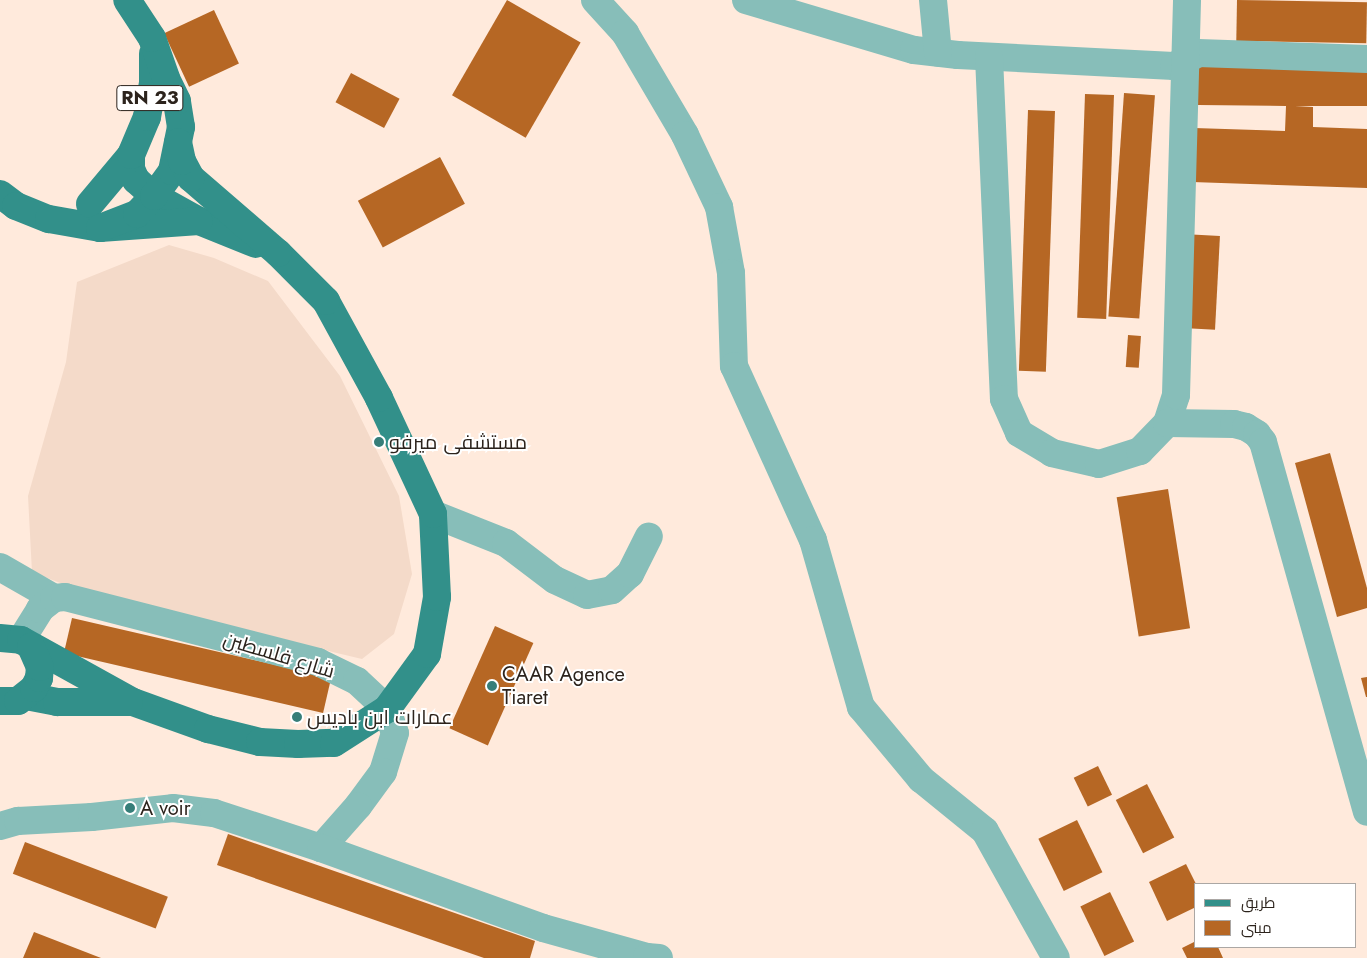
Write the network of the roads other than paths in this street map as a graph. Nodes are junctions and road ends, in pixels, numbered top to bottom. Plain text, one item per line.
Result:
1 (127, 0) edge
2 (595, 0) edge
3 (746, 0) edge
4 (933, 0) edge
5 (1187, 0) edge
6 (152, 38) junction
7 (938, 53) junction
8 (990, 57) junction
9 (1367, 59) edge
10 (1185, 61) junction
11 (178, 142) junction
12 (131, 154) junction
13 (0, 194) edge
14 (208, 194) junction
15 (154, 196) junction
16 (95, 216) junction
17 (199, 221) junction
18 (278, 253) junction
19 (1167, 423) junction
20 (433, 514) junction
21 (649, 536) dead end
22 (0, 567) edge
23 (54, 598) junction
24 (12, 638) edge
25 (133, 702) junction
26 (8, 703) edge
27 (386, 710) junction
28 (1367, 812) edge
29 (0, 826) edge
30 (321, 848) junction
31 (659, 958) edge
32 (1056, 958) edge

1 - 6 main road, RN 23
2 - 32 street
3 - 7 street
4 - 7 street
5 - 10 street
6 - 11 main road, RN 23
6 - 12 main road, RN 23
7 - 8 street
8 - 10 street
8 - 19 street
9 - 10 street
10 - 19 street
11 - 14 main road
11 - 15 main road, RN 23
12 - 15 main road
12 - 16 main road, RN 23
13 - 16 main road, RN 23
14 - 15 main road
14 - 18 main road
15 - 16 main road, RN 23
15 - 17 main road
16 - 17 main road
17 - 18 main road
18 - 20 main road
19 - 28 street
20 - 21 street
20 - 27 main road
22 - 23 street
23 - 24 street
23 - 27 street, شارع فلسطين
24 - 25 main road
24 - 26 main road
25 - 26 main road
25 - 27 main road
27 - 30 street, شارع فلسطين
29 - 30 street
30 - 31 street

